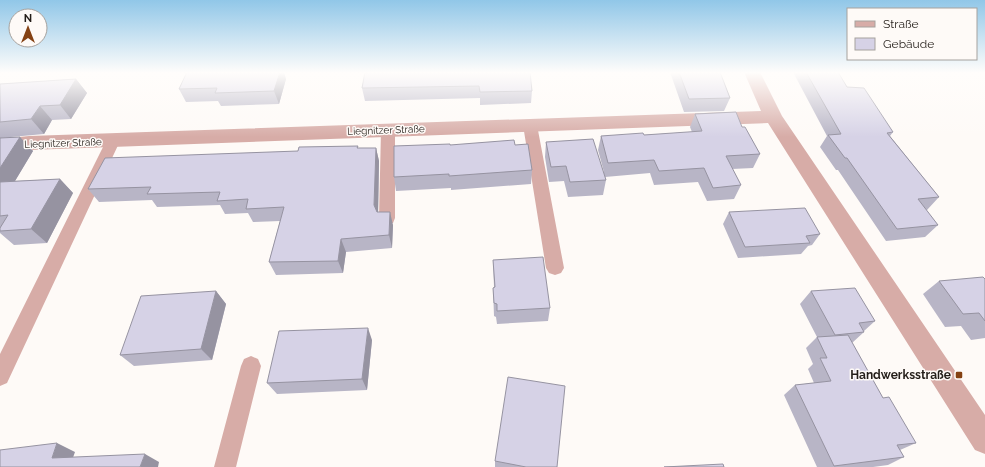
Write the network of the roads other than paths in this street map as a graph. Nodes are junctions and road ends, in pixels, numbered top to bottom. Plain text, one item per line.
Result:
1 (762, 94) edge
2 (773, 116) junction
3 (530, 125) junction
4 (388, 130) junction
5 (113, 141) junction
6 (0, 146) edge
7 (387, 218) edge
8 (556, 268) dead end
9 (251, 366) dead end
10 (0, 376) edge
11 (985, 440) edge
12 (225, 467) edge

1 - 2 street
2 - 3 street, Liegnitzer Straße
2 - 11 street
3 - 4 street, Liegnitzer Straße
3 - 8 lane
4 - 5 street, Liegnitzer Straße
4 - 7 lane
5 - 6 street, Liegnitzer Straße
5 - 10 lane
9 - 12 lane

